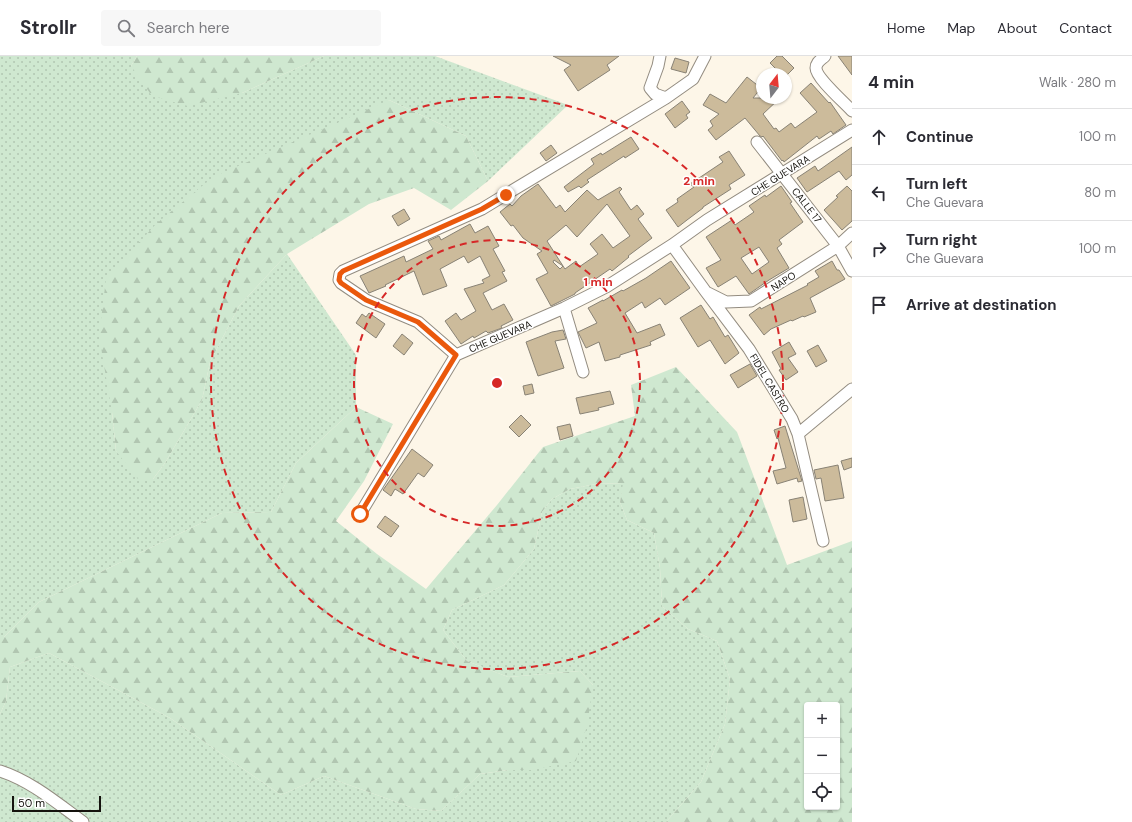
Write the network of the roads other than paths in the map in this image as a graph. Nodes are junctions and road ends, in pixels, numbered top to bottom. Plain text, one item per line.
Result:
1 (660, 56) edge
2 (706, 56) edge
3 (825, 56) edge
4 (666, 98) junction
5 (852, 111) edge
6 (852, 130) edge
7 (757, 142) dead end
8 (782, 174) junction
9 (852, 233) edge
10 (672, 245) junction
11 (838, 246) junction
12 (852, 271) edge
13 (706, 292) junction
14 (564, 308) junction
15 (456, 355) junction
16 (583, 372) dead end
17 (852, 389) edge
18 (798, 434) junction
19 (360, 514) dead end
20 (823, 541) dead end
21 (0, 771) edge
22 (83, 822) edge

1 - 4 street
2 - 4 street, CHE GUEVARA
3 - 5 street
4 - 15 street, CHE GUEVARA
6 - 8 street, CHE GUEVARA
7 - 8 street, CALLE 17
8 - 10 street, CHE GUEVARA
8 - 11 street, CALLE 17
9 - 11 street, NAPO
10 - 13 street, FIDEL CASTRO
10 - 14 street, CHE GUEVARA
11 - 12 street, CALLE 17
11 - 13 street, NAPO
13 - 18 street, FIDEL CASTRO
14 - 15 street, CHE GUEVARA
14 - 16 street
15 - 19 street
17 - 18 street
18 - 20 street, FIDEL CASTRO
21 - 22 street

